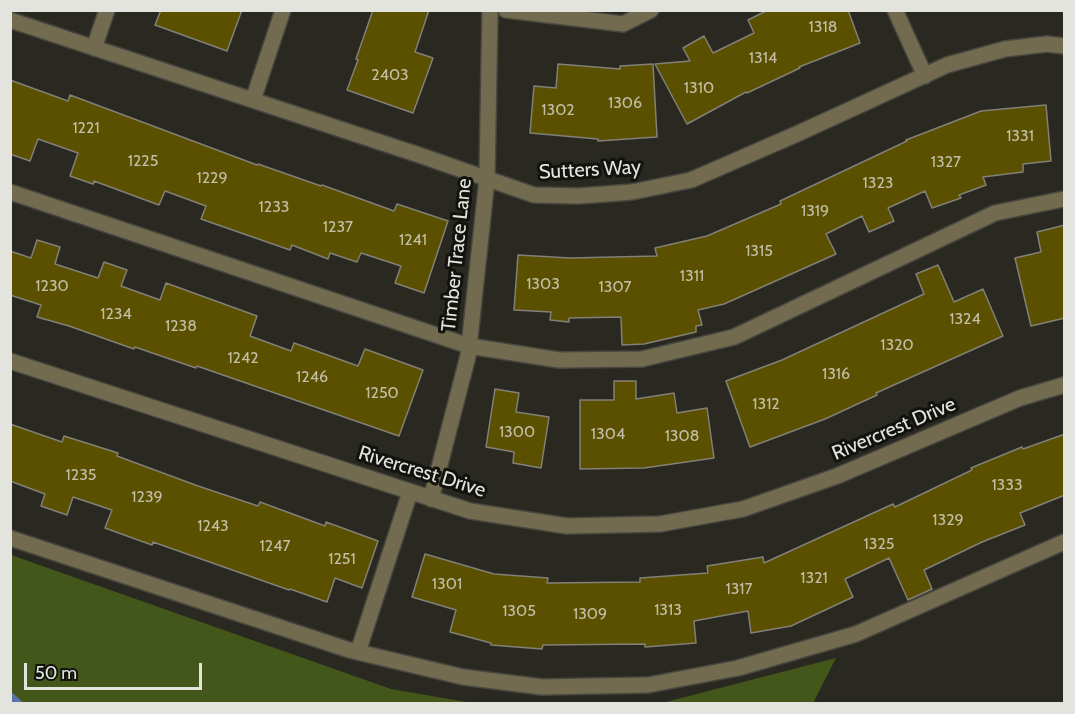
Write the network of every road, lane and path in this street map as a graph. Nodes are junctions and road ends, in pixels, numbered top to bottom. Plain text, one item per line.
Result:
1 (107, 10) edge
2 (284, 10) edge
3 (490, 10) edge
4 (506, 10) edge
5 (651, 10) edge
6 (895, 10) edge
7 (10, 20) edge
8 (1065, 46) edge
9 (94, 48) junction
10 (924, 76) junction
11 (253, 100) junction
12 (488, 179) junction
13 (10, 192) edge
14 (1065, 199) edge
15 (469, 346) junction
16 (10, 361) edge
17 (1065, 385) edge
18 (410, 492) junction
19 (431, 499) junction
20 (10, 538) edge
21 (1065, 542) edge
22 (358, 652) junction

1 - 9 street
2 - 11 street
3 - 12 street, Timber Trace Lane
4 - 5 street
6 - 10 street
7 - 9 street, Sutters Way
8 - 10 street, Sutters Way
9 - 11 street, Sutters Way
10 - 12 street, Sutters Way
11 - 12 street, Sutters Way
12 - 15 street, Timber Trace Lane
13 - 15 street
14 - 15 street
15 - 19 street, Timber Trace Lane
16 - 18 street, Rivercrest Drive
17 - 19 street, Rivercrest Drive
18 - 19 street, Rivercrest Drive
18 - 22 street
20 - 22 street
21 - 22 street

